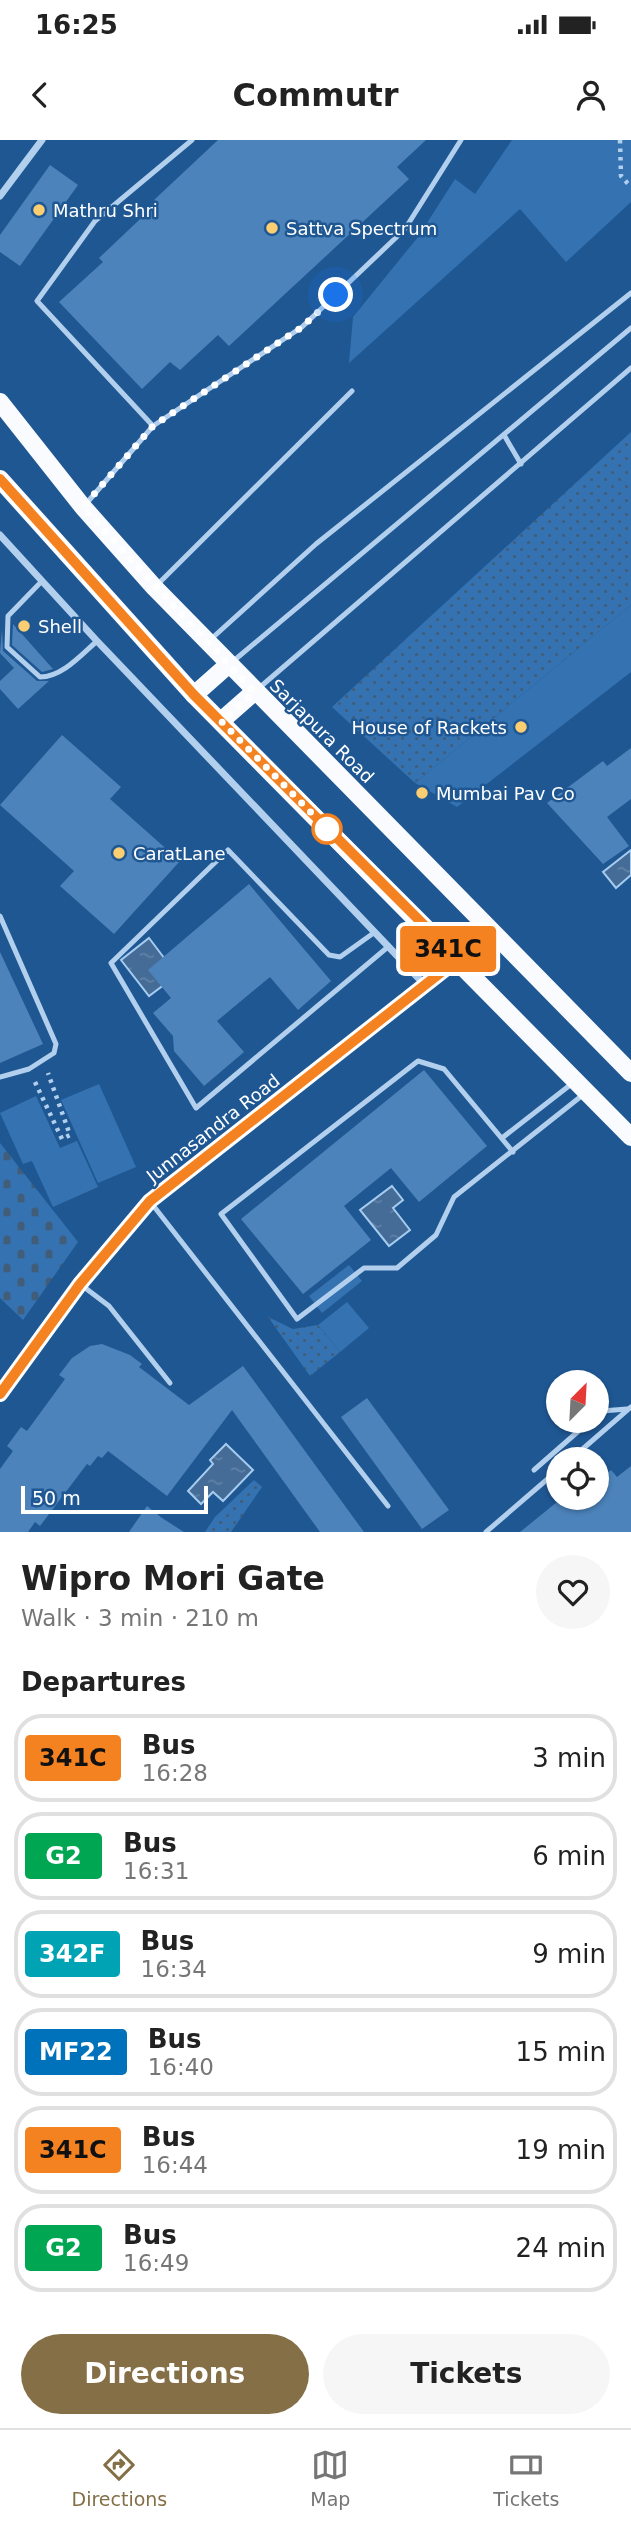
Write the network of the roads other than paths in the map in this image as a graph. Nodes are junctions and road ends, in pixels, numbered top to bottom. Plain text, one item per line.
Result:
1 (42, 140) edge
2 (192, 140) edge
3 (461, 140) edge
4 (0, 196) edge
5 (631, 293) edge
6 (631, 328) edge
7 (631, 368) edge
8 (352, 391) dead end
9 (0, 402) edge
10 (153, 426) junction
11 (503, 435) junction
12 (521, 464) junction
13 (0, 479) edge
14 (83, 507) junction
15 (0, 535) edge
16 (41, 582) junction
17 (154, 587) junction
18 (97, 641) junction
19 (208, 642) junction
20 (229, 664) junction
21 (254, 692) junction
22 (194, 695) junction
23 (221, 721) junction
24 (0, 916) edge
25 (375, 932) junction
26 (389, 946) junction
27 (458, 959) junction
28 (425, 985) junction
29 (631, 1073) edge
30 (0, 1077) edge
31 (581, 1086) junction
32 (631, 1137) edge
33 (502, 1138) junction
34 (513, 1152) junction
35 (150, 1201) junction
36 (80, 1284) junction
37 (170, 1383) dead end
38 (0, 1394) edge
39 (630, 1408) edge
40 (609, 1410) edge
41 (576, 1433) edge
42 (585, 1447) edge
43 (534, 1470) dead end
44 (546, 1480) edge
45 (388, 1506) dead end
46 (486, 1532) edge

1 - 4 street
2 - 10 lane
3 - 10 lane
5 - 19 lane
6 - 11 lane
7 - 12 lane
8 - 17 lane
9 - 14 main road, Sarjapura Road
10 - 14 lane
11 - 12 lane
11 - 20 lane
12 - 21 lane
13 - 22 main road
14 - 17 main road, Sarjapura Road
15 - 16 street
16 - 18 street
16 - 18 lane
17 - 19 main road, Sarjapura Road
18 - 25 street
19 - 20 main road, Sarjapura Road
20 - 21 main road, Sarjapura Road
20 - 22 main road
21 - 23 main road
21 - 29 main road, Sarjapura Road
22 - 23 main road
23 - 27 main road
24 - 30 lane
25 - 26 street
25 - 26 lane
26 - 28 street
27 - 28 street, Junnasandra Road
27 - 31 main road
28 - 35 street, Junnasandra Road
31 - 32 main road
31 - 33 lane
31 - 34 lane
33 - 34 lane
33 - 34 lane
35 - 36 street, Junnasandra Road
35 - 45 lane
36 - 37 lane
36 - 38 street, Junnasandra Road
39 - 40 lane
39 - 42 lane
41 - 43 lane
44 - 46 lane

